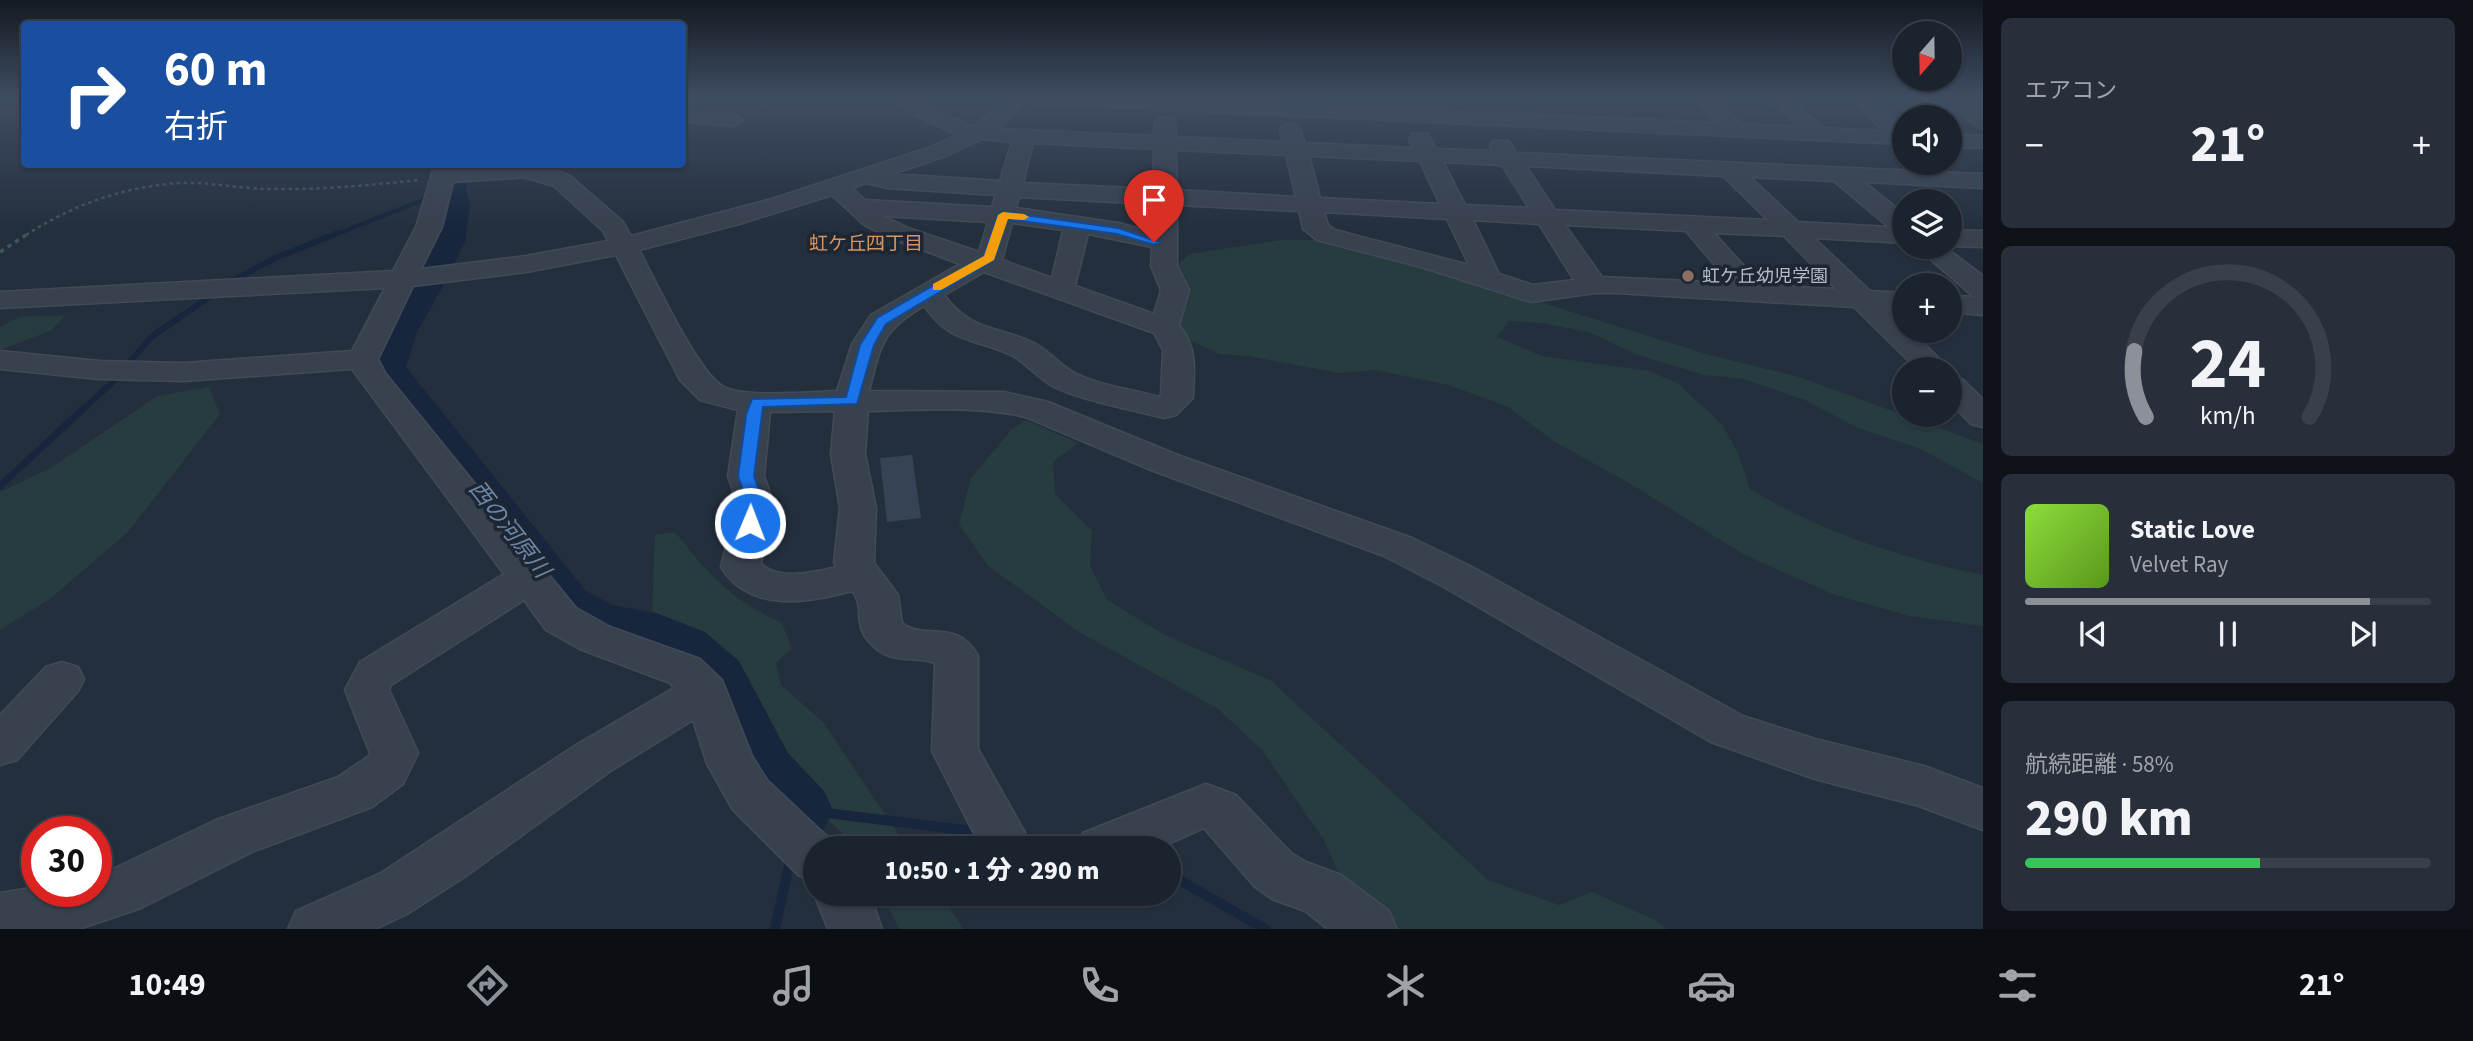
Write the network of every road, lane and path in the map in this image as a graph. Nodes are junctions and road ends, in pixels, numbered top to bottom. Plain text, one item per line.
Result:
1 (958, 141) edge
2 (1023, 141) edge
3 (1088, 141) edge
4 (1114, 141) edge
5 (1294, 141) edge
6 (1421, 141) edge
7 (1498, 141) edge
8 (1575, 141) edge
9 (1962, 141) edge
10 (1983, 142) edge
11 (1165, 144) junction
12 (1296, 150) junction
13 (1428, 156) junction
14 (1510, 160) junction
15 (482, 168) edge
16 (508, 168) edge
17 (445, 170) edge
18 (1731, 171) junction
19 (865, 176) junction
20 (1843, 177) junction
21 (1946, 181) junction
22 (1983, 181) edge
23 (836, 186) junction
24 (1009, 188) junction
25 (1081, 192) junction
26 (1615, 192) junction
27 (1166, 197) junction
28 (1309, 204) junction
29 (1983, 207) edge
30 (861, 208) junction
31 (1456, 212) junction
32 (1003, 215) junction
33 (1546, 216) junction
34 (1892, 216) edge
35 (1077, 224) junction
36 (1693, 224) junction
37 (1790, 229) junction
38 (1892, 234) edge
39 (1962, 238) edge
40 (1983, 239) edge
41 (1165, 243) junction
42 (624, 246) junction
43 (0, 251) edge
44 (1944, 259) edge
45 (982, 264) junction
46 (404, 277) junction
47 (1484, 277) junction
48 (1595, 285) junction
49 (1059, 290) junction
50 (1983, 290) edge
51 (928, 292) junction
52 (1752, 292) junction
53 (1861, 299) junction
54 (0, 300) edge
55 (1892, 300) edge
56 (1962, 305) edge
57 (1983, 306) edge
58 (1164, 327) junction
59 (1927, 357) edge
60 (363, 359) junction
61 (0, 360) edge
62 (1962, 391) edge
63 (852, 401) junction
64 (757, 402) junction
65 (1983, 417) edge
66 (861, 575) junction
67 (527, 579) junction
68 (62, 678) dead end
69 (706, 692) junction
70 (0, 746) edge
71 (1983, 809) edge
72 (1002, 836) edge
73 (1133, 836) edge
74 (803, 846) edge
75 (848, 906) edge
76 (0, 919) edge
77 (315, 929) edge
78 (855, 929) edge
79 (1370, 929) edge

1 - 19 street
2 - 24 street
3 - 25 street
4 - 11 street
5 - 12 street
6 - 13 street
7 - 14 street
8 - 26 street
9 - 10 street
11 - 12 street
11 - 27 street
12 - 13 street
12 - 28 street
13 - 14 street
13 - 31 street
14 - 26 street
14 - 33 street
15 - 17 street
16 - 42 street
17 - 43 path
17 - 46 street
18 - 20 street
18 - 26 street
18 - 37 street
19 - 23 street
19 - 24 street
20 - 21 street
20 - 34 street
21 - 22 street
21 - 29 street
23 - 30 street
23 - 42 street
24 - 25 street
24 - 32 street
25 - 27 street
26 - 33 street
26 - 36 street
27 - 28 street
27 - 41 street
28 - 31 street
28 - 47 street
30 - 32 street
30 - 45 street
31 - 33 street
31 - 47 street
32 - 35 street
32 - 45 street
33 - 48 street
35 - 41 street
35 - 49 street
36 - 37 street
36 - 52 street
37 - 38 street
37 - 53 street
39 - 40 street
41 - 58 street
42 - 46 street
42 - 64 street
44 - 50 street
45 - 49 street
45 - 51 street
46 - 54 street
46 - 60 street
47 - 48 street
48 - 52 street
49 - 58 street
51 - 58 street
51 - 63 street
52 - 53 street
53 - 55 street
53 - 59 street
56 - 57 street
60 - 61 street
60 - 67 street
62 - 65 street
63 - 64 street
63 - 66 street
63 - 71 street
64 - 66 street
66 - 72 street
67 - 69 street
67 - 76 street
68 - 70 street
69 - 74 street
69 - 77 street
73 - 79 street
75 - 78 street

